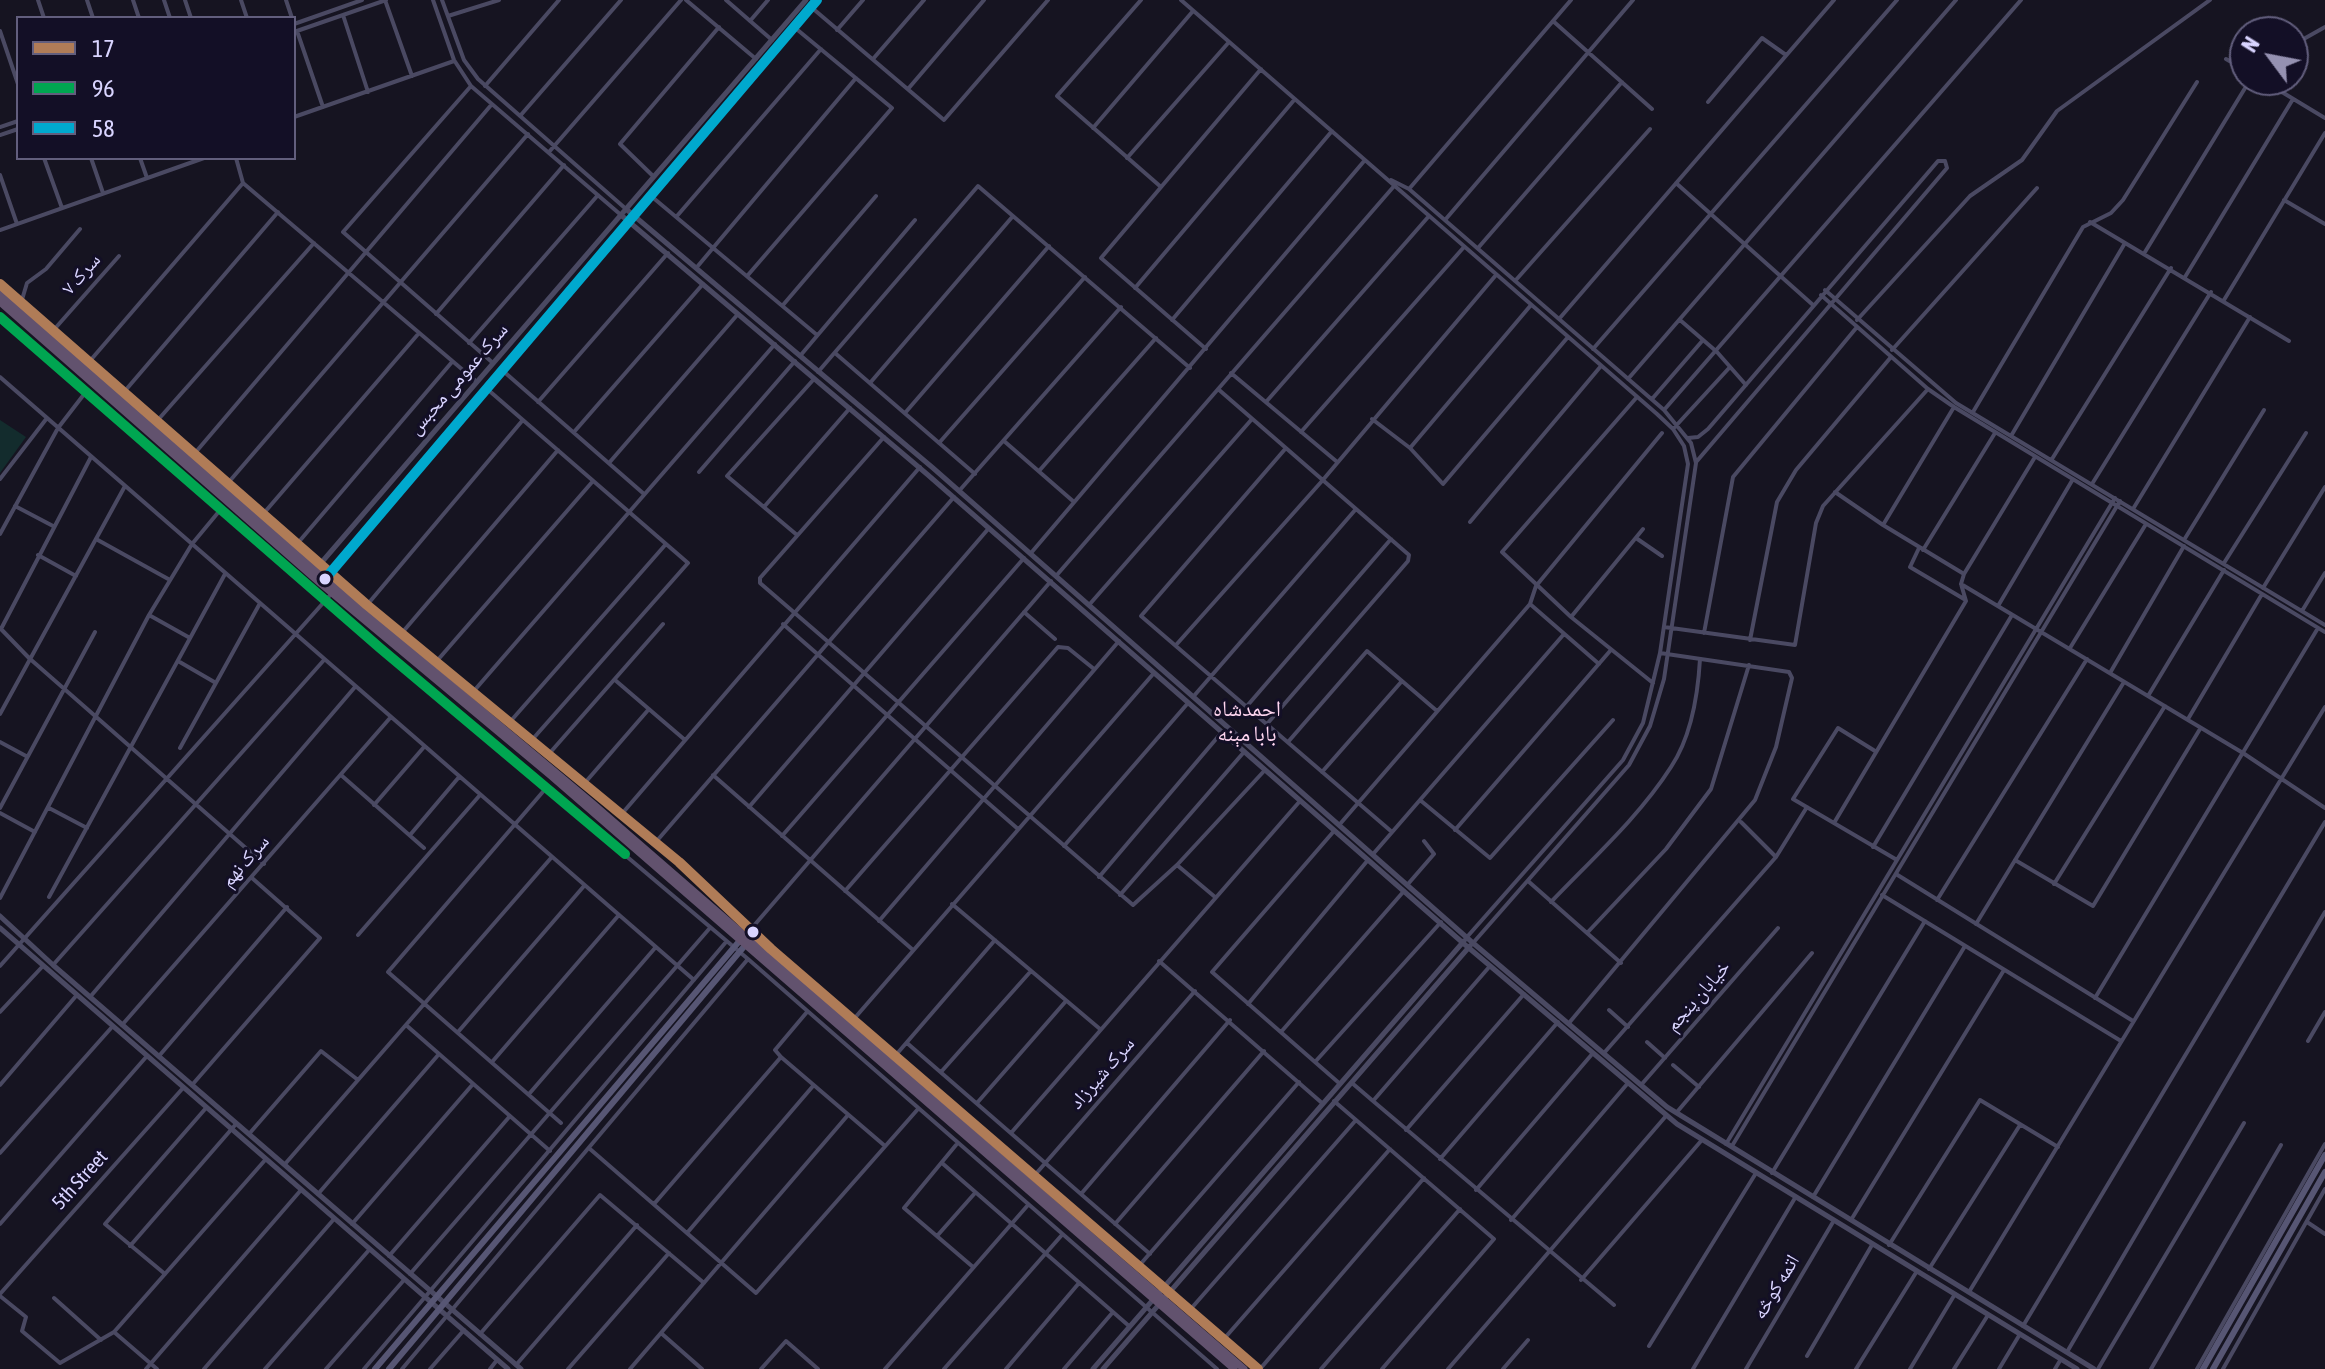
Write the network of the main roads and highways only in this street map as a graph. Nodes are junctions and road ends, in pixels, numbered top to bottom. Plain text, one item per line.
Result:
1 (0, 294) edge
2 (0, 302) edge
3 (48, 337) junction
4 (331, 594) junction
5 (746, 938) junction
6 (737, 950) junction
7 (2325, 1155) edge
8 (2325, 1172) edge
9 (1161, 1297) junction
10 (2224, 1333) junction
11 (2231, 1337) junction
12 (375, 1369) edge
13 (389, 1369) edge
14 (1234, 1369) edge
15 (1244, 1369) edge
16 (2200, 1369) edge
17 (2213, 1369) edge

1 - 3 highway
2 - 3 highway
3 - 4 highway
3 - 4 highway
4 - 5 highway
5 - 6 main road
5 - 9 highway
5 - 9 highway
6 - 12 main road
6 - 13 main road
7 - 10 main road
8 - 11 main road
9 - 14 highway
9 - 15 highway
10 - 11 main road
10 - 16 main road
11 - 17 main road

